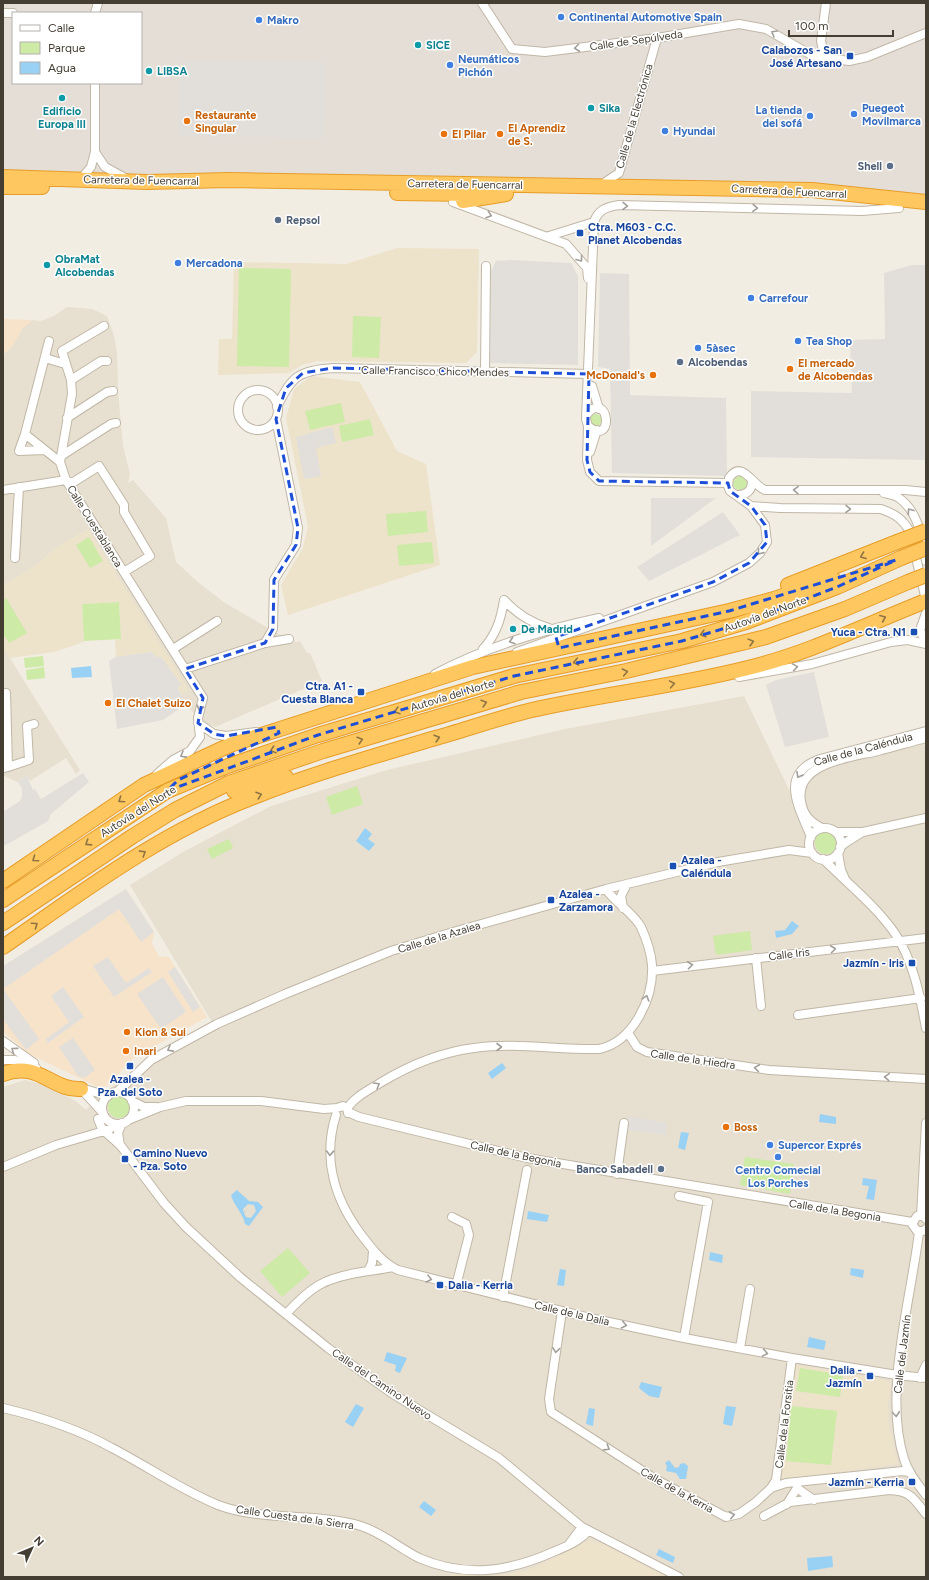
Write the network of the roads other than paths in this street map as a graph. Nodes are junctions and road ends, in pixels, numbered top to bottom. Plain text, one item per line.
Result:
1 (482, 3) edge
2 (826, 3) edge
3 (926, 33) edge
4 (657, 38) junction
5 (821, 41) junction
6 (807, 53) junction
7 (825, 59) junction
8 (95, 84) edge
9 (95, 152) junction
10 (3, 177) edge
11 (81, 179) junction
12 (140, 182) junction
13 (600, 186) junction
14 (3, 187) edge
15 (506, 194) junction
16 (453, 202) joint
17 (926, 202) edge
18 (899, 208) junction
19 (926, 211) edge
20 (594, 222) junction
21 (549, 236) junction
22 (486, 266) dead end
23 (591, 304) junction
24 (104, 326) dead end
25 (49, 341) dead end
26 (45, 358) junction
27 (107, 361) dead end
28 (66, 364) junction
29 (485, 372) junction
30 (589, 374) junction
31 (71, 380) junction
32 (286, 388) junction
33 (113, 392) dead end
34 (268, 393) junction
35 (278, 407) junction
36 (599, 409) junction
37 (587, 414) junction
38 (67, 418) junction
39 (276, 419) junction
40 (116, 423) dead end
41 (588, 426) junction
42 (262, 430) junction
43 (597, 430) junction
44 (25, 434) junction
45 (282, 443) junction
46 (44, 450) junction
47 (60, 459) junction
48 (587, 460) junction
49 (66, 480) junction
50 (752, 481) junction
51 (728, 483) junction
52 (19, 488) junction
53 (3, 490) edge
54 (877, 491) junction
55 (926, 492) edge
56 (739, 495) junction
57 (751, 506) junction
58 (926, 531) edge
59 (926, 548) edge
60 (15, 558) dead end
61 (899, 559) junction
62 (926, 561) edge
63 (124, 572) junction
64 (926, 575) edge
65 (926, 600) edge
66 (632, 611) junction
67 (926, 617) edge
68 (217, 621) dead end
69 (676, 622) junction
70 (550, 628) junction
71 (289, 639) dead end
72 (265, 643) junction
73 (926, 643) edge
74 (173, 649) junction
75 (482, 650) junction
76 (473, 667) junction
77 (186, 669) junction
78 (444, 676) junction
79 (701, 679) junction
80 (410, 687) junction
81 (6, 693) dead end
82 (198, 723) junction
83 (34, 724) dead end
84 (271, 731) junction
85 (926, 731) edge
86 (926, 738) edge
87 (365, 759) junction
88 (6, 768) edge
89 (144, 785) junction
90 (167, 791) junction
91 (175, 810) junction
92 (926, 818) edge
93 (822, 828) junction
94 (836, 832) junction
95 (863, 832) junction
96 (810, 838) junction
97 (789, 850) junction
98 (839, 850) junction
99 (812, 853) junction
100 (823, 860) junction
101 (3, 882) edge
102 (627, 884) junction
103 (848, 885) junction
104 (606, 889) junction
105 (3, 900) edge
106 (623, 909) junction
107 (3, 923) edge
108 (926, 938) edge
109 (900, 941) junction
110 (3, 947) edge
111 (756, 958) junction
112 (652, 971) junction
113 (921, 998) junction
114 (761, 1006) dead end
115 (798, 1015) dead end
116 (926, 1028) edge
117 (628, 1033) junction
118 (3, 1041) edge
119 (3, 1060) edge
120 (3, 1074) edge
121 (49, 1074) junction
122 (926, 1078) edge
123 (80, 1089) junction
124 (117, 1092) junction
125 (108, 1096) junction
126 (132, 1101) junction
127 (160, 1107) junction
128 (101, 1112) junction
129 (336, 1112) junction
130 (347, 1113) junction
131 (123, 1122) junction
132 (624, 1123) dead end
133 (926, 1123) edge
134 (104, 1131) junction
135 (86, 1136) junction
136 (121, 1146) junction
137 (3, 1167) edge
138 (527, 1170) dead end
139 (617, 1174) junction
140 (679, 1196) dead end
141 (452, 1217) dead end
142 (924, 1217) edge
143 (912, 1222) junction
144 (923, 1230) edge
145 (373, 1251) junction
146 (392, 1267) junction
147 (368, 1271) junction
148 (456, 1286) junction
149 (750, 1289) dead end
150 (503, 1297) junction
151 (562, 1311) junction
152 (286, 1314) junction
153 (684, 1338) junction
154 (740, 1348) junction
155 (792, 1358) junction
156 (926, 1365) edge
157 (897, 1375) junction
158 (923, 1378) edge
159 (3, 1408) edge
160 (909, 1472) junction
161 (798, 1485) junction
162 (771, 1488) junction
163 (926, 1495) edge
164 (814, 1500) junction
165 (787, 1504) junction
166 (926, 1514) edge
167 (764, 1516) dead end
168 (585, 1529) junction
169 (679, 1577) edge

4 -> 1 street, Calle de Sepúlveda
2 - 5 street
3 - 7 street, Calle de Sepúlveda
6 -> 4 street, Calle de Sepúlveda
4 - 13 street, Calle de la Electrónica
5 - 6 street
5 - 7 street
6 - 7 street, Calle de Sepúlveda
8 - 9 street
9 - 11 street
9 - 12 street
10 - 11 highway, Carretera de Fuencarral
11 - 12 highway, Carretera de Fuencarral
12 - 13 highway, Carretera de Fuencarral
13 - 17 highway, Carretera de Fuencarral
14 - 15 highway, Carretera de Fuencarral
15 - 16 highway
15 - 18 highway, Carretera de Fuencarral
16 -> 21 street
18 - 19 highway, Carretera de Fuencarral
20 -> 18 street
20 - 21 street
20 - 23 street
21 -> 23 street
22 - 29 street
23 - 30 street
24 - 28 street, Calle Cuestablanca
25 - 26 street
26 - 28 street
26 - 44 street
27 - 31 street
28 - 31 street, Calle Cuestablanca
29 - 30 street, Calle Francisco Chico Mendes
29 - 32 street, Calle Francisco Chico Mendes
30 - 36 street
30 - 37 street
31 - 38 street, Calle Cuestablanca
32 - 34 street, Calle Francisco Chico Mendes
32 - 35 street, Calle Francisco Chico Mendes
33 - 38 street
34 - 35 street
34 - 42 street
35 - 39 street
36 - 37 street
36 - 43 street
37 - 41 street
38 - 47 street, Calle Cuestablanca
39 - 42 street
39 - 45 street
40 - 47 street
41 - 43 street
41 - 48 street
42 - 45 street
43 - 48 street
44 - 46 street
44 - 46 street
45 - 72 street
46 - 47 street
47 - 49 street, Calle Cuestablanca
48 - 51 street
49 - 52 street, Calle Cuestablanca
49 - 63 street, Calle Cuestablanca
49 - 63 street, Calle Cuestablanca
50 - 51 street
54 -> 50 street
50 - 56 street
51 - 56 street
52 - 53 street, Calle Cuestablanca
52 - 60 street
54 - 55 street
62 -> 54 street
56 - 57 street
57 -> 65 street
57 -> 66 street
58 -> 69 highway, bridge
59 - 61 highway, Autovía del Norte, bridge
61 - 69 highway
61 -> 90 highway, Autovía del Norte
63 - 74 street, Calle Cuestablanca
91 -> 64 highway, Autovía del Norte, bridge
79 -> 65 highway
66 - 70 street
66 - 76 street
67 - 73 street
68 - 74 street
69 - 76 highway
70 -> 75 street
70 - 75 street
71 - 72 street
72 - 77 street
79 -> 73 street
74 - 77 street, Calle Cuestablanca
75 - 80 street
76 - 78 highway
77 -> 82 street, Calle Cuestablanca
78 - 80 highway
78 - 90 highway
87 -> 79 highway
80 - 84 highway
81 - 88 street
82 - 84 street
82 -> 89 street, Calle Cuestablanca
83 - 88 street
84 - 89 highway
85 -> 96 street, Calle de la Caléndula
86 - 93 street, Calle de la Caléndula
87 - 91 highway
110 -> 87 highway
89 -> 101 highway
90 -> 105 highway, Autovía del Norte
91 - 107 highway, Autovía del Norte
92 - 95 street
93 - 94 street
93 - 96 street
94 - 95 street
94 - 98 street
95 - 98 street
96 - 97 street, Calle de la Azalea
96 - 99 street
97 - 99 street, Calle de la Azalea
97 - 102 street, Calle de la Azalea
98 - 100 street
98 - 103 street
99 - 100 street
100 - 103 street
102 - 104 street, Calle de la Azalea
102 - 106 street
103 - 109 street
104 - 106 street
104 -> 124 street, Calle de la Azalea
106 - 112 street
108 - 109 street, Calle Iris
111 -> 109 street, Calle Iris
109 - 113 street
112 -> 111 street, Calle Iris
111 - 114 street
117 -> 112 street
113 - 115 street
113 - 116 street
122 -> 117 street, Calle de la Hiedra
130 -> 117 street
121 -> 118 street
119 - 121 street
120 - 123 highway
121 - 123 street
123 - 125 street
123 - 128 street
124 - 125 street
124 - 126 street
125 - 128 street
126 - 127 street
126 - 131 street
127 - 129 street
127 - 131 street
128 - 131 street
128 - 134 street
128 - 135 street
129 - 130 street, Calle de la Begonia
129 -> 145 street, Calle de la Dalia
130 - 139 street, Calle de la Begonia
131 - 134 street
131 - 136 street
132 - 139 street
133 - 142 street
134 - 135 street
134 - 136 street, Calle del Camino Nuevo
135 - 137 street
136 - 152 street, Calle del Camino Nuevo
138 - 150 street
139 - 143 street, Calle de la Begonia
140 - 153 street
141 - 148 street
142 - 143 street
143 - 144 street
144 - 157 street, Calle del Jazmín
145 - 146 street, Calle de la Dalia
145 - 147 street
146 - 147 street
146 -> 148 street, Calle de la Dalia
147 - 152 street
148 - 150 street, Calle de la Dalia
149 - 154 street
150 - 151 street, Calle de la Dalia
151 -> 153 street, Calle de la Dalia
151 -> 162 street, Calle de la Kerria
152 - 168 street, Calle del Camino Nuevo
153 - 154 street, Calle de la Dalia
154 -> 155 street, Calle de la Dalia
155 - 157 street, Calle de la Dalia
155 - 162 street, Calle de la Forsitia
156 - 158 street
157 - 158 street, Calle de la Dalia
157 -> 160 street, Calle del Jazmín
159 - 168 street, Calle Cuesta de la Sierra
160 - 161 street, Calle de la Kerria
160 - 163 street, Calle del Jazmín
161 - 162 street, Calle de la Kerria
161 - 164 street
161 - 165 street
164 - 165 street
164 - 166 street
165 - 167 street
168 - 169 street, Calle del Camino Nuevo

